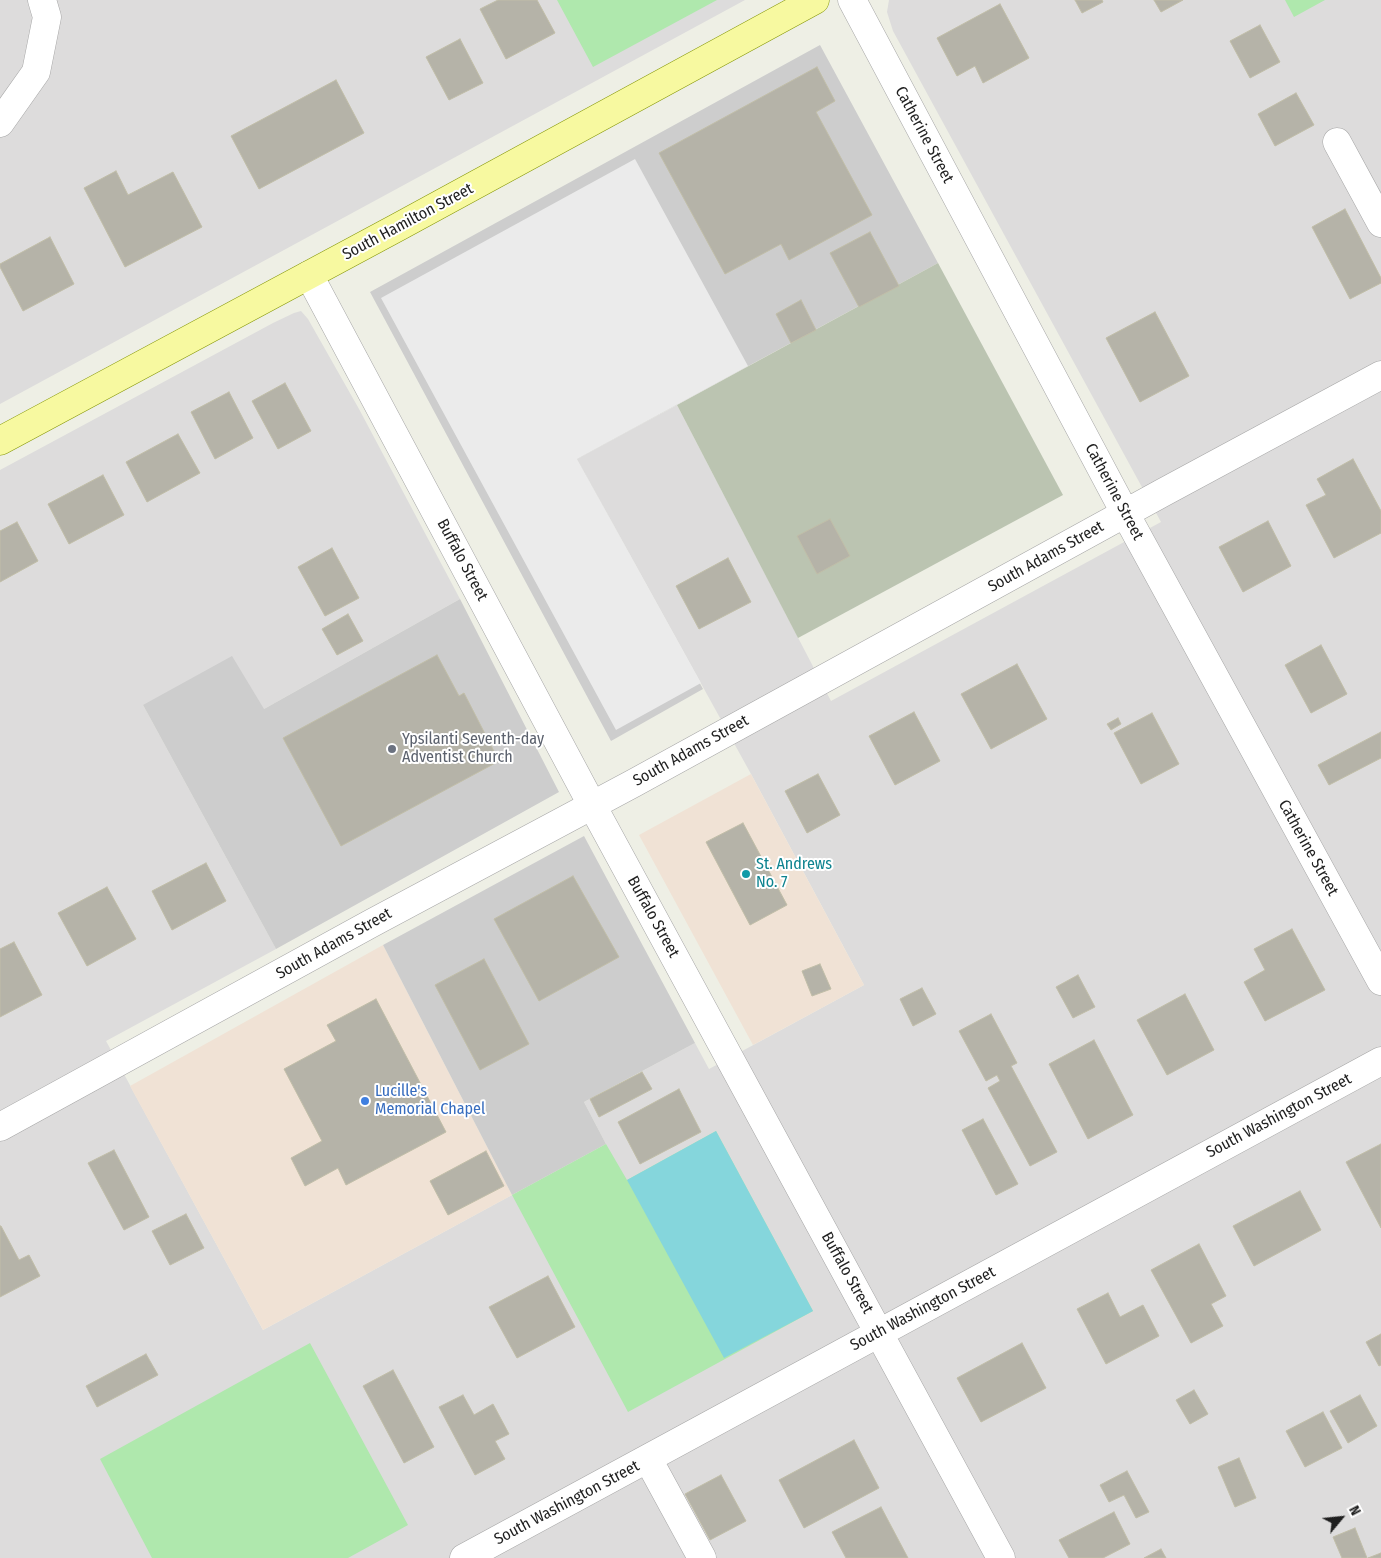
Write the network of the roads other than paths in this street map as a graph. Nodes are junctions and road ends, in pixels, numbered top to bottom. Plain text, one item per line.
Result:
1 (42, 0) edge
2 (815, 0) edge
3 (852, 0) edge
4 (0, 123) edge
5 (1337, 142) dead end
6 (1381, 223) edge
7 (309, 275) junction
8 (1381, 375) edge
9 (0, 441) edge
10 (1125, 513) junction
11 (592, 805) junction
12 (1381, 981) edge
13 (1381, 1061) edge
14 (0, 1127) edge
15 (879, 1333) junction
16 (648, 1458) junction
17 (464, 1558) edge
18 (702, 1558) edge
19 (1001, 1558) edge

1 - 4 street
2 - 7 main road, South Hamilton Street
3 - 10 street, Catherine Street
5 - 6 street
7 - 9 main road, South Hamilton Street
7 - 11 street, Buffalo Street
8 - 10 street, South Adams Street
10 - 11 street, South Adams Street
10 - 12 street, Catherine Street
11 - 14 street, South Adams Street
11 - 15 street, Buffalo Street
13 - 15 street, South Washington Street
15 - 16 street, South Washington Street
15 - 19 street, Buffalo Street
16 - 17 street, South Washington Street
16 - 18 street

